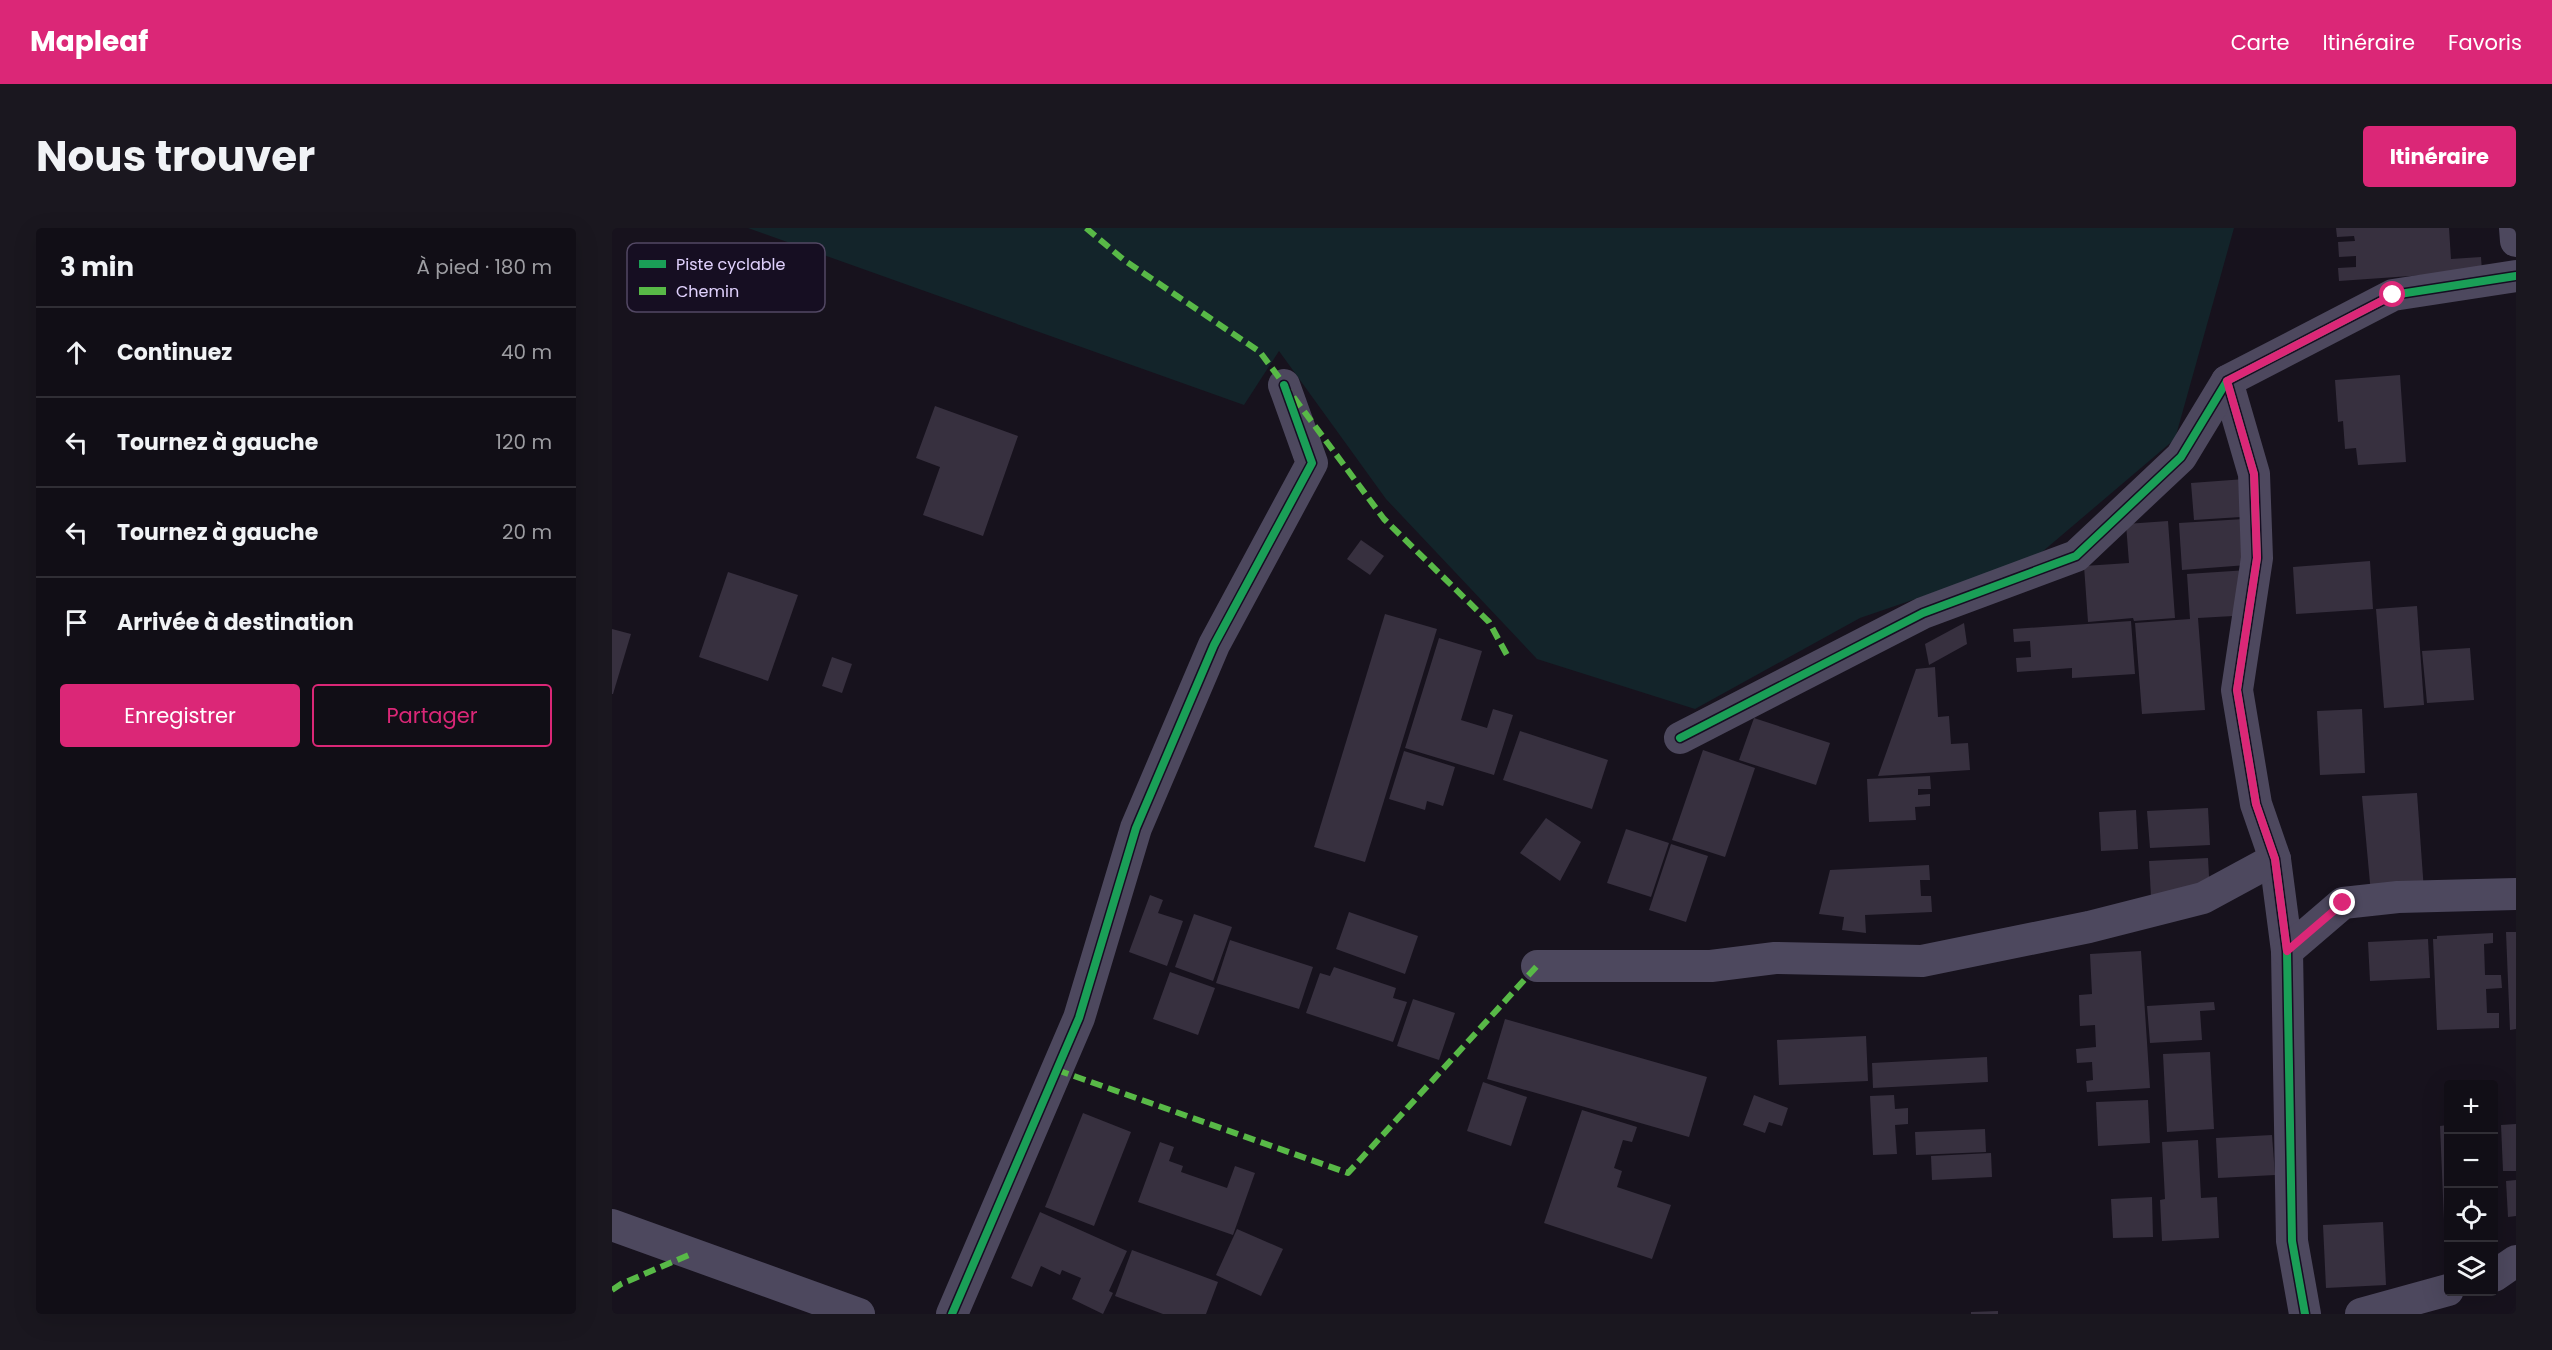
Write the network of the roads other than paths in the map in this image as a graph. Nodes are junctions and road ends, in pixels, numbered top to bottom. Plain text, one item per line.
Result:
1 (2515, 228) edge
2 (2516, 241) edge
3 (2516, 276) edge
4 (2227, 381) junction
5 (1284, 385) dead end
6 (1680, 738) dead end
7 (2275, 859) junction
8 (2516, 894) edge
9 (2287, 951) junction
10 (1538, 966) dead end
11 (612, 1225) edge
12 (2516, 1261) edge
13 (2498, 1273) edge
14 (2444, 1291) edge
15 (860, 1314) edge
16 (952, 1314) edge
17 (2305, 1314) edge
18 (2361, 1314) edge

1 - 2 street
3 - 4 street
4 - 6 street
4 - 7 street
5 - 16 street
7 - 9 street
7 - 10 street
8 - 9 street
9 - 17 street
11 - 15 street
12 - 13 street
14 - 18 street

